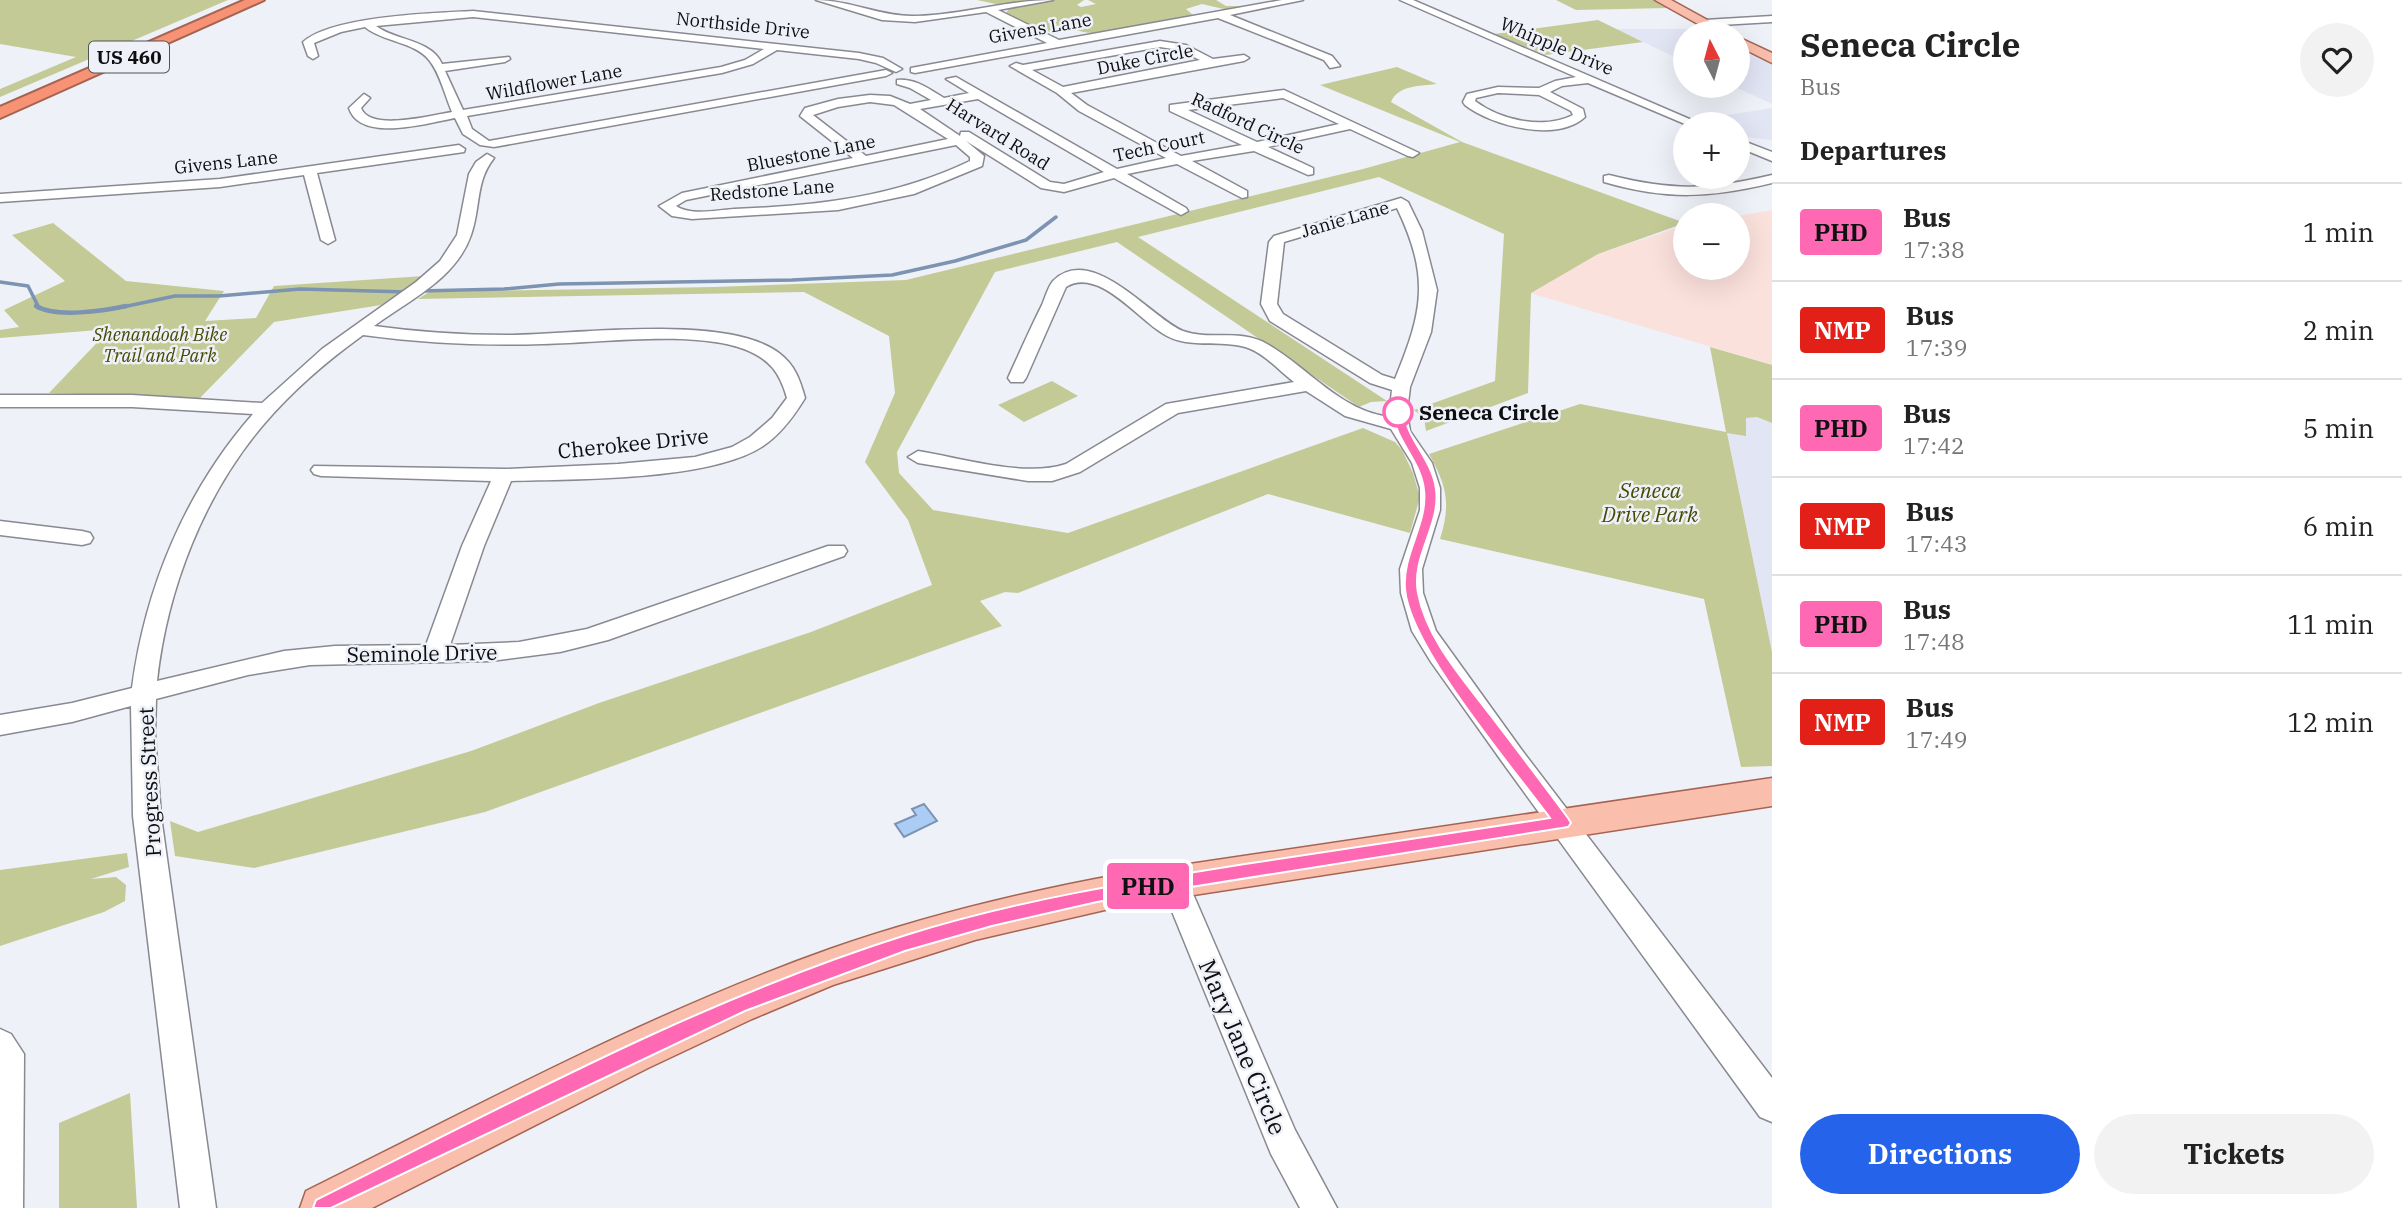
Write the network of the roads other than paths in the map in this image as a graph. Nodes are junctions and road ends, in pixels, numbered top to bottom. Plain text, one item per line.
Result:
1 (236, 0) edge
2 (257, 0) edge
3 (821, 0) edge
4 (969, 0) edge
5 (1048, 0) edge
6 (1298, 0) edge
7 (1405, 0) edge
8 (1661, 0) edge
9 (988, 9) junction
10 (1219, 15) junction
11 (1772, 19) edge
12 (1759, 20) junction
13 (1700, 21) edge
14 (1741, 21) edge
15 (1772, 25) edge
16 (369, 26) junction
17 (1058, 44) junction
18 (775, 47) junction
19 (1750, 47) edge
20 (997, 55) junction
21 (313, 57) dead end
22 (1244, 58) dead end
23 (505, 59) dead end
24 (1772, 59) edge
25 (1207, 63) junction
26 (1335, 66) dead end
27 (440, 68) junction
28 (1021, 69) junction
29 (920, 74) junction
30 (893, 76) junction
31 (952, 79) dead end
32 (1589, 79) junction
33 (1061, 91) junction
34 (929, 92) junction
35 (1541, 92) junction
36 (979, 95) junction
37 (364, 98) dead end
38 (0, 102) edge
39 (943, 102) junction
40 (922, 106) junction
41 (907, 108) junction
42 (0, 113) edge
43 (1673, 115) edge
44 (458, 116) junction
45 (1351, 125) junction
46 (467, 131) junction
47 (958, 141) junction
48 (493, 145) junction
49 (1253, 147) junction
50 (1750, 148) edge
51 (462, 152) junction
52 (1413, 153) dead end
53 (1772, 157) edge
54 (487, 158) junction
55 (1177, 159) junction
56 (864, 161) junction
57 (977, 163) junction
58 (1010, 163) junction
59 (1308, 171) dead end
60 (310, 172) junction
61 (1114, 172) junction
62 (1609, 179) dead end
63 (1772, 179) edge
64 (474, 181) junction
65 (1057, 188) joint
66 (1242, 194) dead end
67 (0, 195) edge
68 (671, 202) joint
69 (1181, 211) dead end
70 (328, 240) dead end
71 (359, 329) junction
72 (1017, 378) dead end
73 (1310, 385) junction
74 (1401, 387) junction
75 (0, 401) edge
76 (268, 409) junction
77 (1398, 424) junction
78 (918, 457) dead end
79 (321, 470) dead end
80 (503, 477) junction
81 (0, 528) edge
82 (82, 538) dead end
83 (836, 551) dead end
84 (435, 653) junction
85 (145, 695) junction
86 (0, 725) edge
87 (1772, 792) edge
88 (1563, 823) junction
89 (1174, 882) junction
90 (0, 1045) edge
91 (1772, 1105) edge
92 (5, 1208) edge
93 (198, 1208) edge
94 (323, 1208) edge
95 (1319, 1208) edge

1 - 38 highway, US 460
2 - 42 highway, US 460
3 - 9 street
4 - 9 street
5 - 9 street
6 - 10 street, Givens Lane
7 - 32 street, Whipple Drive
8 - 13 main road
9 - 17 street
10 - 17 street, Givens Lane
10 - 26 street
11 - 12 street
12 - 14 street
12 - 15 street
16 - 18 street, Northside Drive
16 - 21 street, Northside Drive
16 - 27 street
17 - 20 street, Givens Lane
18 - 30 street, Northside Drive
18 - 44 street, Wildflower Lane
19 - 24 main road
20 - 28 street
20 - 29 street, Givens Lane
22 - 25 street
23 - 27 street
25 - 28 street, Duke Circle
25 - 33 street, Duke Circle
27 - 44 street
28 - 33 street
29 - 30 street, Givens Lane
29 - 34 street
30 - 34 street, Northside Drive
30 - 48 street
31 - 36 street
32 - 35 street
32 - 43 street, Whipple Drive
33 - 55 street
34 - 39 street
35 - 35 street
36 - 39 street
36 - 61 street
37 - 44 street, Wildflower Lane
39 - 40 street
40 - 41 street
40 - 58 street, Harvard Road
41 - 47 street
41 - 56 street
44 - 46 street
45 - 49 street, Tech Court
45 - 49 street, Radford Circle
45 - 52 street, Radford Circle
46 - 48 street
46 - 51 street, Progress Street
47 - 56 street, Bluestone Lane
47 - 57 street
48 - 51 street
48 - 54 street
49 - 55 street, Tech Court
49 - 59 street, Radford Circle
50 - 53 street
51 - 54 street
51 - 60 street, Givens Lane
51 - 64 street, Progress Street
54 - 64 street, Progress Street
55 - 61 street, Tech Court
55 - 66 street
56 - 68 street, Bluestone Lane
57 - 58 street
57 - 68 street, Redstone Lane
58 - 65 street, Harvard Road
60 - 67 street, Givens Lane
60 - 70 street
61 - 65 street, Tech Court
61 - 69 street
62 - 63 street
64 - 71 street, Progress Street
71 - 76 street, Progress Street
71 - 80 street, Cherokee Drive
72 - 73 street
73 - 77 street
73 - 78 street
74 - 74 street, Janie Lane
74 - 77 street, Janie Lane
75 - 76 street
76 - 85 street, Progress Street
77 - 88 street
79 - 80 street, Cherokee Drive
80 - 84 street
81 - 82 street
83 - 84 street, Seminole Drive
84 - 85 street, Seminole Drive
85 - 86 street, Seminole Drive
85 - 93 street, Progress Street
87 - 88 main road
88 - 89 main road
88 - 91 street
89 - 94 main road
89 - 95 street, Mary Jane Circle
90 - 92 street

